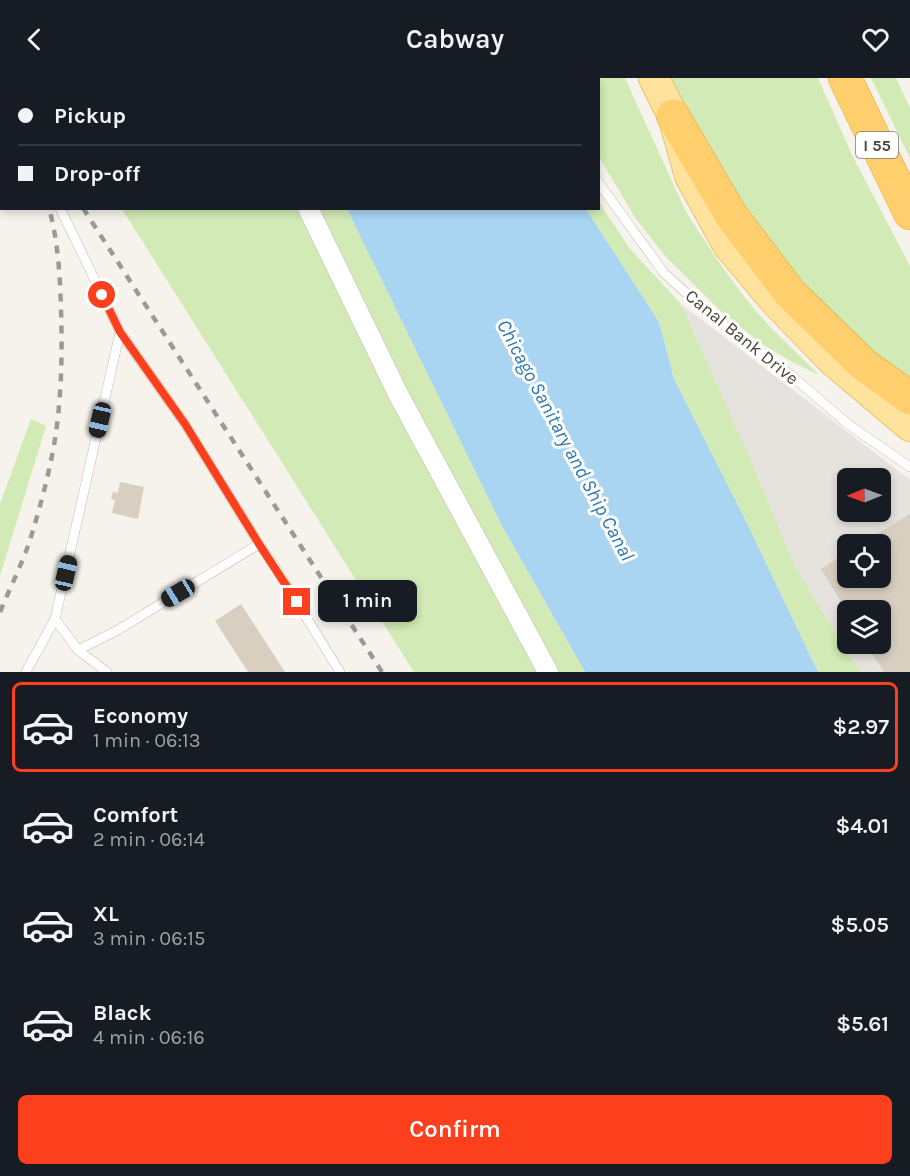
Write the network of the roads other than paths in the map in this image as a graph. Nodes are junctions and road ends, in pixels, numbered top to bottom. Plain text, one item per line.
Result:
1 (654, 78) edge
2 (845, 78) edge
3 (673, 116) junction
4 (600, 186) edge
5 (61, 210) edge
6 (309, 210) edge
7 (910, 213) edge
8 (120, 332) junction
9 (910, 398) edge
10 (910, 426) edge
11 (910, 467) edge
12 (259, 544) junction
13 (55, 619) junction
14 (78, 650) junction
15 (26, 672) edge
16 (107, 672) edge
17 (340, 672) edge
18 (548, 672) edge

1 - 3 main road
2 - 7 highway, I 55
3 - 9 highway
3 - 10 main road
4 - 11 lane, Canal Bank Drive
5 - 8 lane
6 - 18 street
8 - 12 lane
8 - 13 lane
12 - 14 lane
12 - 17 lane
13 - 14 lane
13 - 15 lane
14 - 16 lane

